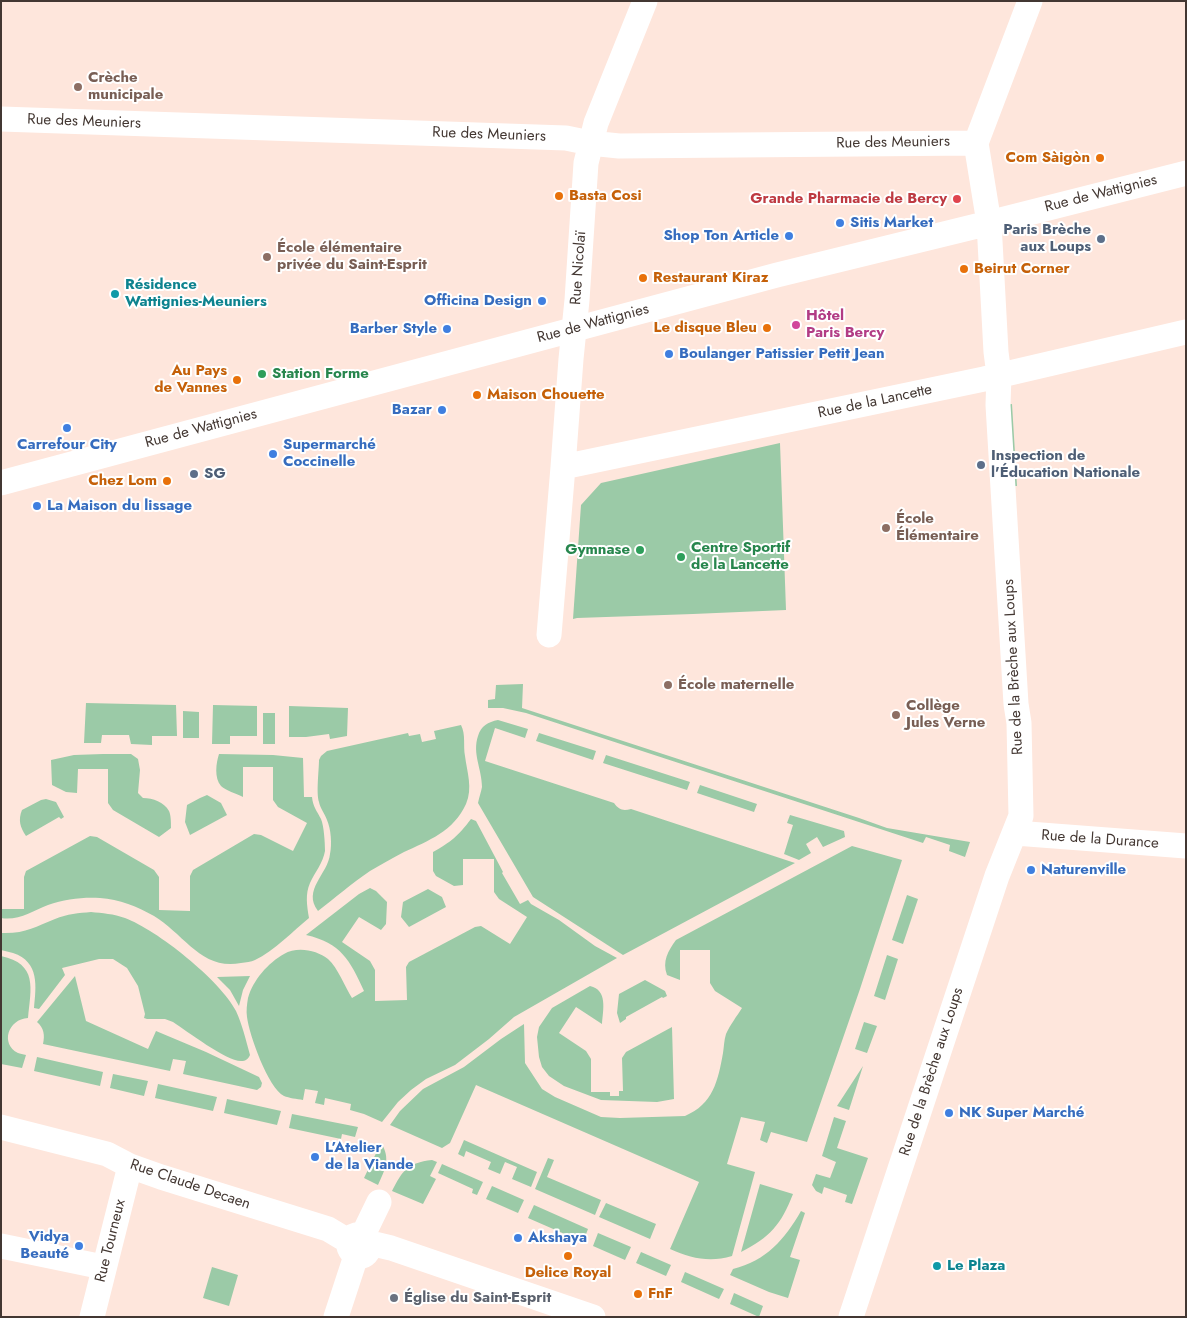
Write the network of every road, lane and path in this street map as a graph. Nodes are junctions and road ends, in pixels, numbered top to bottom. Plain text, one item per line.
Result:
1 (645, 1) edge
2 (1030, 1) edge
3 (1, 119) edge
4 (976, 142) junction
5 (590, 143) junction
6 (1186, 173) edge
7 (989, 224) junction
8 (574, 329) junction
9 (1186, 332) edge
10 (998, 376) junction
11 (563, 467) junction
12 (1, 483) edge
13 (549, 635) dead end
14 (1014, 832) junction
15 (1186, 846) edge
16 (1, 1127) edge
17 (130, 1166) junction
18 (378, 1202) dead end
19 (359, 1244) junction
20 (1, 1246) edge
21 (103, 1268) junction
22 (92, 1317) edge
23 (336, 1317) edge
24 (593, 1317) edge
25 (851, 1317) edge

1 - 5 street, Rue Nicolaï
2 - 4 street, Rue de la Brèche aux Loups
3 - 5 street, Rue des Meuniers
4 - 5 street, Rue des Meuniers
4 - 7 street, Rue de la Brèche aux Loups
5 - 8 street, Rue Nicolaï
6 - 7 street, Rue de Wattignies
7 - 8 street, Rue de Wattignies
7 - 10 street, Rue de la Brèche aux Loups
8 - 11 street, Rue Nicolaï
8 - 12 street, Rue de Wattignies
9 - 10 street, Rue de la Lancette
10 - 11 street, Rue de la Lancette
10 - 14 street, Rue de la Brèche aux Loups
11 - 13 street, Rue Nicolaï
14 - 15 street, Rue de la Durance
14 - 25 street, Rue de la Brèche aux Loups
16 - 17 street, Rue Claude Decaen
17 - 19 street, Rue Claude Decaen
17 - 21 street, Rue Tourneux
18 - 19 street
19 - 23 street
19 - 24 street, Rue Claude Decaen
20 - 21 street
21 - 22 street, Rue Tourneux

